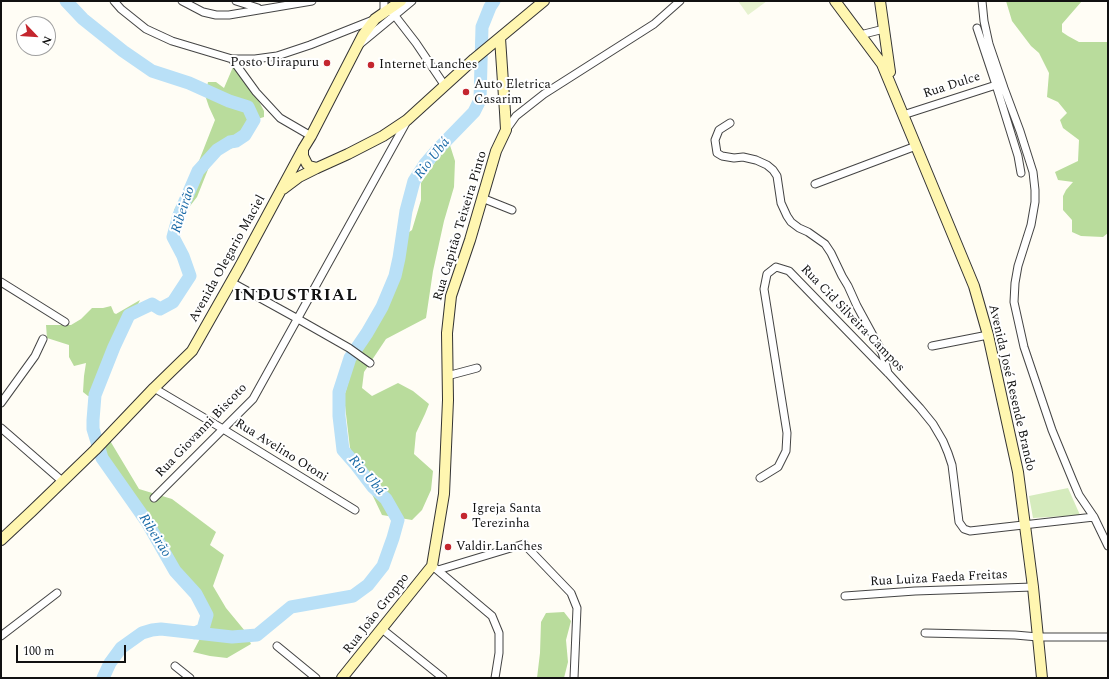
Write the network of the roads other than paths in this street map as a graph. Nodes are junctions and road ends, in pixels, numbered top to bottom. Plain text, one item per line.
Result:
1 (114, 1) edge
2 (182, 1) edge
3 (236, 1) edge
4 (312, 1) edge
5 (401, 1) edge
6 (412, 1) edge
7 (544, 1) edge
8 (680, 1) edge
9 (835, 1) edge
10 (880, 1) edge
11 (982, 1) edge
12 (388, 8) edge
13 (260, 9) junction
14 (375, 20) junction
15 (977, 28) dead end
16 (884, 29) junction
17 (860, 35) junction
18 (500, 38) junction
19 (358, 46) junction
20 (232, 59) junction
21 (999, 83) junction
22 (445, 86) junction
23 (891, 86) junction
24 (904, 116) junction
25 (407, 120) junction
26 (730, 123) dead end
27 (506, 130) junction
28 (311, 136) junction
29 (382, 136) junction
30 (916, 146) junction
31 (393, 147) junction
32 (303, 149) junction
33 (316, 168) junction
34 (1021, 173) dead end
35 (815, 184) dead end
36 (279, 192) junction
37 (482, 198) junction
38 (512, 210) dead end
39 (230, 282) junction
40 (2, 283) edge
41 (298, 319) junction
42 (65, 322) dead end
43 (988, 335) junction
44 (43, 338) dead end
45 (932, 346) dead end
46 (370, 363) dead end
47 (477, 368) dead end
48 (888, 373) junction
49 (447, 376) junction
50 (154, 388) junction
51 (1, 403) edge
52 (1, 428) edge
53 (224, 429) junction
54 (760, 478) dead end
55 (62, 481) junction
56 (154, 498) dead end
57 (355, 510) dead end
58 (1094, 516) junction
59 (1026, 525) junction
60 (1, 540) edge
61 (1108, 546) edge
62 (435, 568) junction
63 (1033, 587) junction
64 (57, 593) dead end
65 (845, 596) dead end
66 (382, 629) junction
67 (925, 633) dead end
68 (1, 636) edge
69 (1108, 636) edge
70 (1038, 638) junction
71 (277, 646) dead end
72 (175, 666) dead end
73 (190, 678) edge
74 (316, 678) edge
75 (342, 678) edge
76 (443, 678) edge
77 (495, 678) edge
78 (574, 678) edge
79 (1042, 678) edge

1 - 20 street
2 - 13 street
3 - 13 street
4 - 13 street
5 - 12 main road, Avenida Olegario Maciel
6 - 12 street
7 - 18 main road
8 - 27 street
9 - 17 main road, Avenida José Resende Brando
10 - 16 main road
11 - 21 street
12 - 14 main road, Avenida Olegario Maciel
12 - 19 street
12 - 22 street
14 - 19 main road, Avenida Olegario Maciel
14 - 20 street
15 - 21 street, Rua Dulce
16 - 17 street
16 - 23 main road
17 - 23 main road, Avenida José Resende Brando
18 - 22 main road
18 - 27 main road, Rua Capitão Teixeira Pinto
19 - 28 main road, Avenida Olegario Maciel
20 - 28 street
21 - 24 street, Rua Dulce
21 - 34 street
21 - 58 street
22 - 25 main road
23 - 24 main road, Avenida José Resende Brando
24 - 30 main road, Avenida José Resende Brando
25 - 29 main road
25 - 31 street, Rua Giovanni Biscoto
26 - 48 street
27 - 37 main road, Rua Capitão Teixeira Pinto
28 - 32 main road, Avenida Olegario Maciel
29 - 31 street
29 - 33 main road
30 - 35 street
30 - 43 main road, Avenida José Resende Brando
31 - 41 street, Rua Giovanni Biscoto
32 - 33 main road
32 - 36 main road, Avenida Olegario Maciel
33 - 36 main road
36 - 39 main road, Avenida Olegario Maciel
37 - 38 street
37 - 49 main road, Rua Capitão Teixeira Pinto
39 - 41 street
39 - 50 main road, Avenida Olegario Maciel
40 - 42 street
41 - 46 street
41 - 53 street, Rua Giovanni Biscoto
43 - 45 street
43 - 59 main road, Avenida José Resende Brando
44 - 51 street
47 - 49 street
48 - 54 street, Rua Cid Silveira Campos
48 - 59 street, Rua Cid Silveira Campos
49 - 62 main road, Rua Capitão Teixeira Pinto
50 - 53 street, Rua Avelino Otoni
50 - 55 main road, Avenida Olegario Maciel
52 - 55 street
53 - 56 street, Rua Giovanni Biscoto
53 - 57 street, Rua Avelino Otoni
55 - 60 main road, Avenida Olegario Maciel
58 - 59 street
58 - 61 street
59 - 63 main road, Avenida José Resende Brando
62 - 66 main road, Rua João Groppo
62 - 77 street
62 - 78 street
63 - 65 street, Rua Luiza Faeda Freitas
63 - 70 main road, Avenida José Resende Brando
64 - 68 street
66 - 75 main road, Rua João Groppo
66 - 76 street
67 - 70 street
69 - 70 street
70 - 79 main road, Avenida José Resende Brando
71 - 74 street
72 - 73 street

